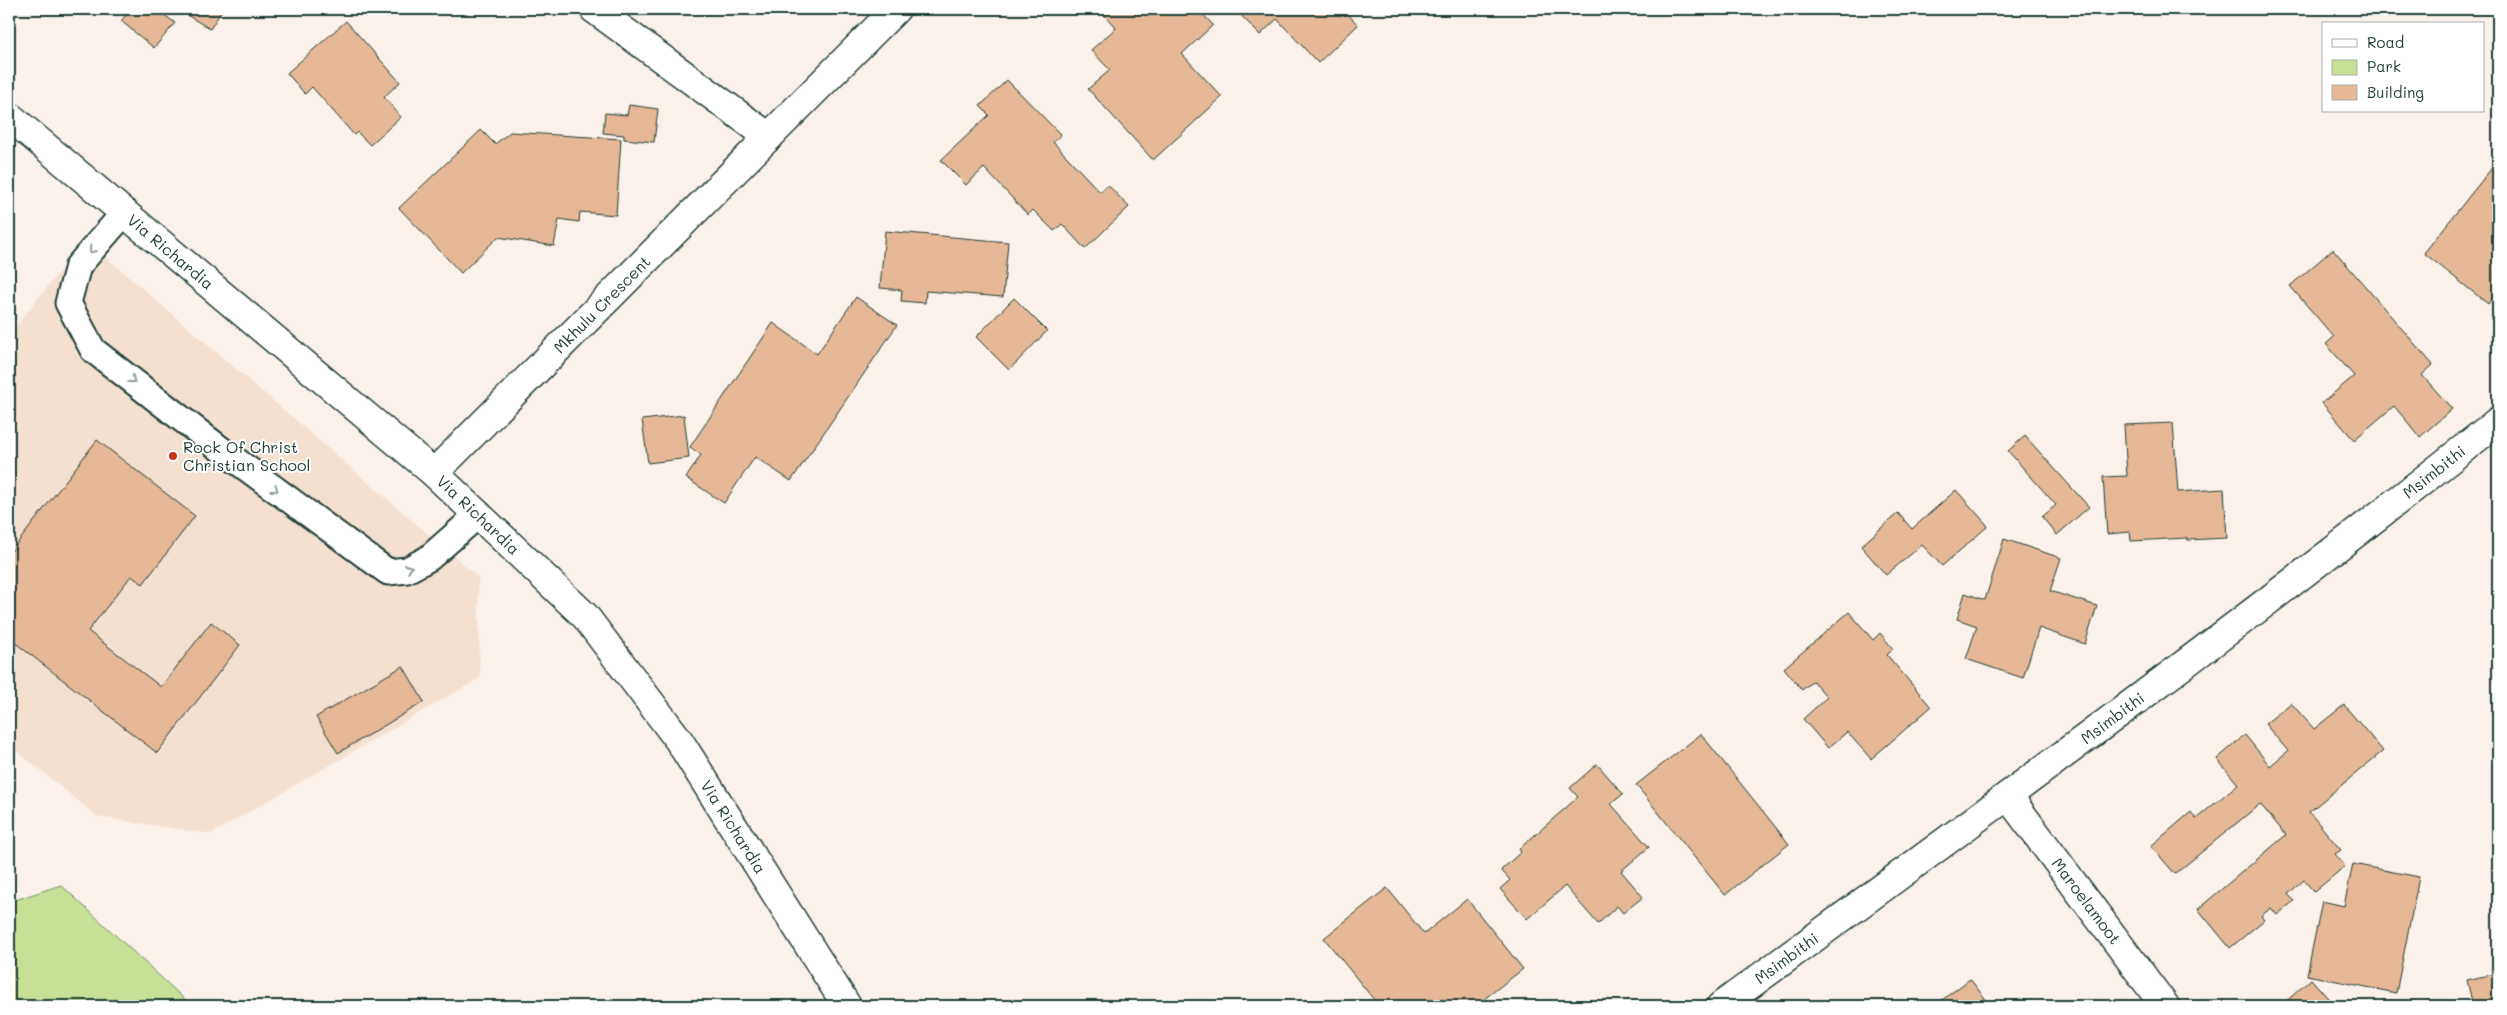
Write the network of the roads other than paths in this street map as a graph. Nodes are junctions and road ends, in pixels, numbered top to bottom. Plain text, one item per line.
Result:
1 (594, 9) edge
2 (896, 9) edge
3 (9, 116) edge
4 (769, 137) junction
5 (124, 213) junction
6 (2498, 421) edge
7 (434, 473) junction
8 (478, 514) junction
9 (2008, 796) junction
10 (846, 1006) edge
11 (1721, 1006) edge
12 (2165, 1006) edge

1 - 4 street
2 - 4 street, Mkhulu Crescent
3 - 5 street, Via Richardia
4 - 7 street, Mkhulu Crescent
5 - 7 street, Via Richardia
5 -> 8 lane
6 - 9 street, Msimbithi
7 - 8 street, Via Richardia
8 - 10 street, Via Richardia
9 - 11 street, Msimbithi
9 - 12 street, Maroelamoot

